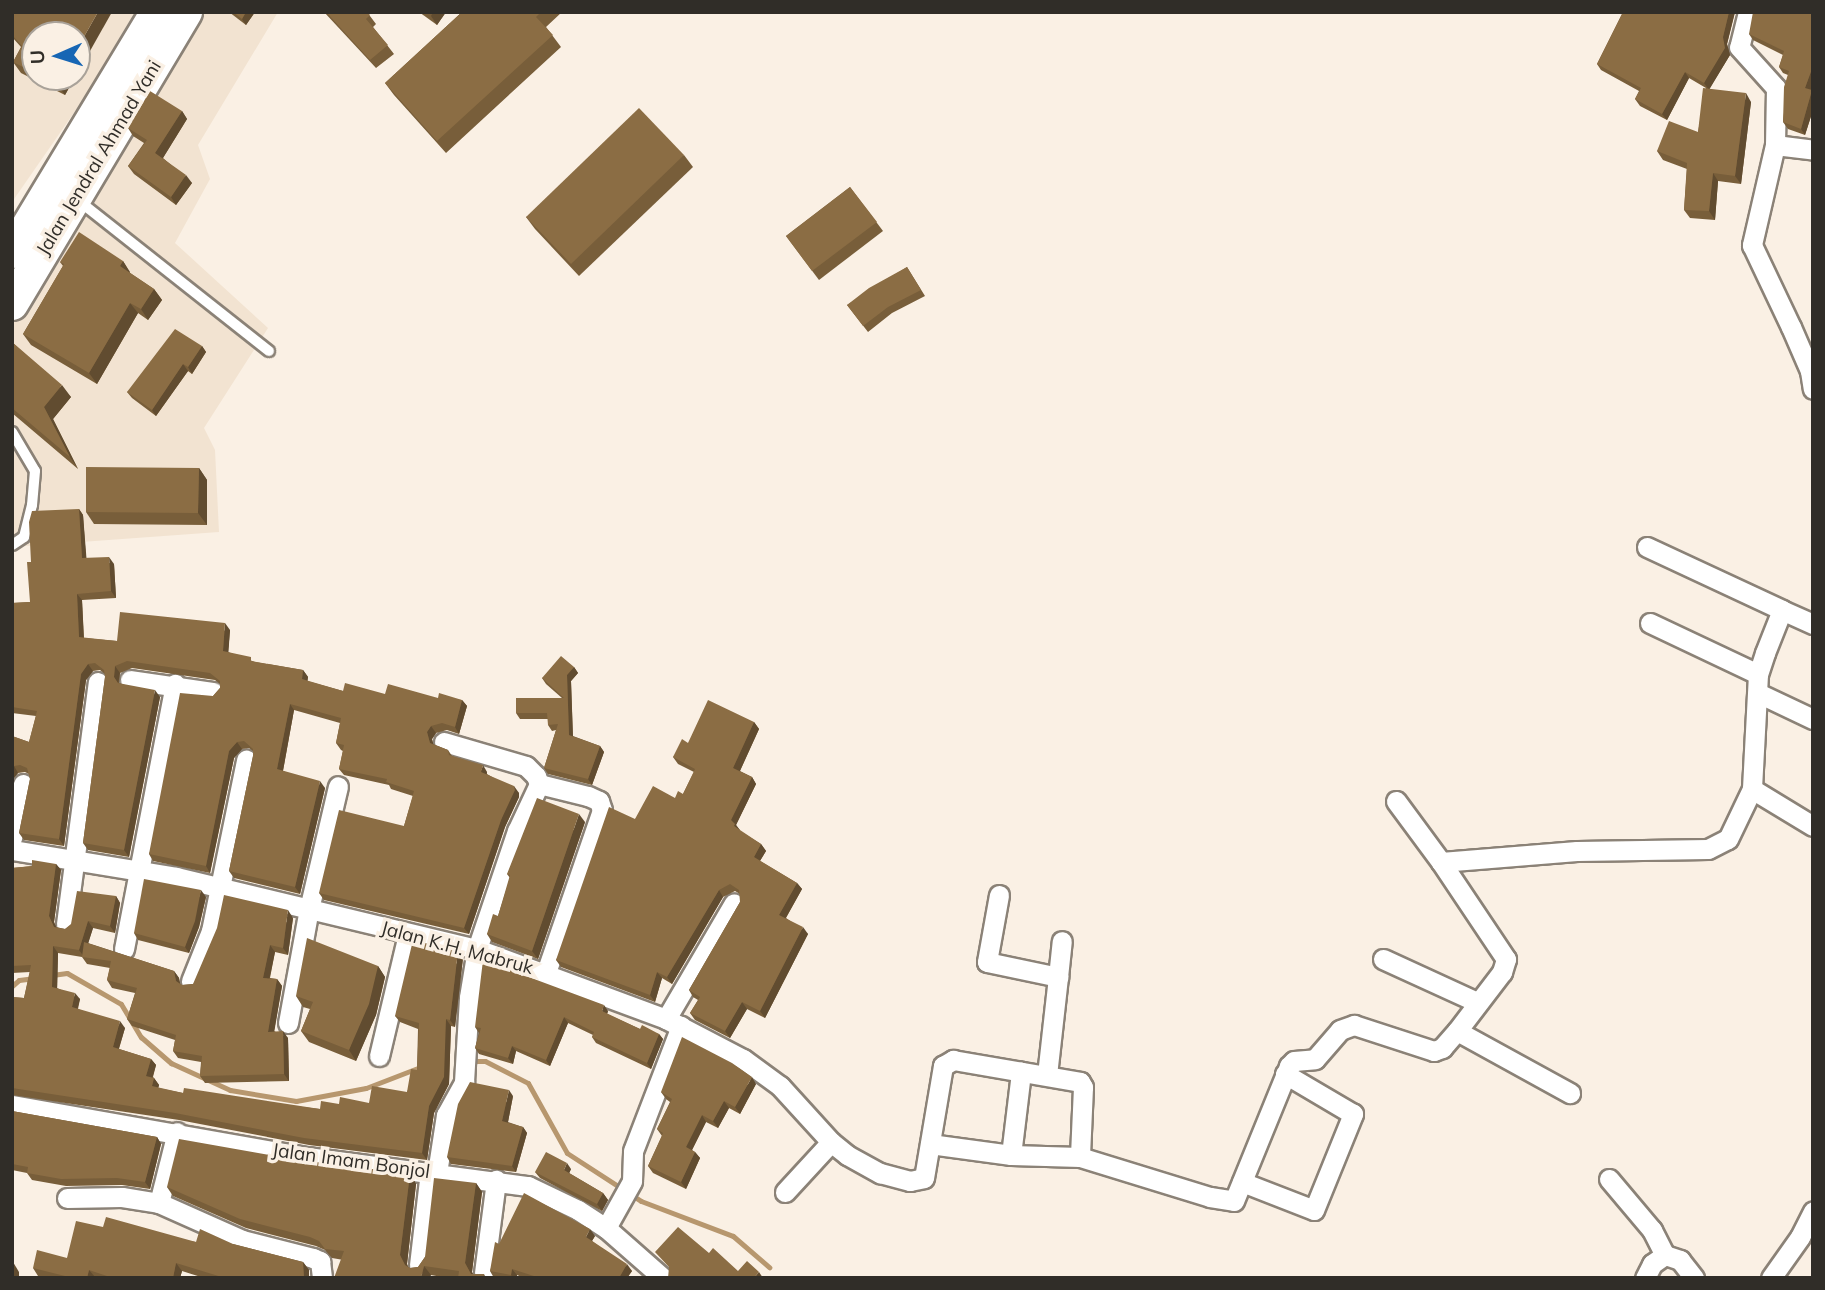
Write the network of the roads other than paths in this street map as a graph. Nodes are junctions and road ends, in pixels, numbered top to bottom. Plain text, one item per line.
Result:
1 (157, 12) edge
2 (186, 12) edge
3 (1748, 12) edge
4 (1775, 145) junction
5 (1812, 146) edge
6 (76, 199) junction
7 (13, 249) edge
8 (12, 304) edge
9 (269, 351) dead end
10 (1813, 388) edge
11 (12, 432) edge
12 (12, 545) edge
13 (1647, 547) dead end
14 (1782, 610) junction
15 (1650, 622) dead end
16 (1813, 624) edge
17 (130, 680) dead end
18 (98, 682) dead end
19 (1758, 683) junction
20 (175, 684) junction
21 (213, 692) edge
22 (1813, 719) edge
23 (444, 742) dead end
24 (246, 760) dead end
25 (539, 783) junction
26 (23, 784) dead end
27 (338, 786) dead end
28 (1752, 789) junction
29 (1396, 801) dead end
30 (1813, 826) edge
31 (12, 838) edge
32 (12, 850) edge
33 (76, 861) junction
34 (1441, 862) junction
35 (141, 871) junction
36 (219, 887) junction
37 (999, 895) dead end
38 (734, 903) dead end
39 (309, 909) junction
40 (65, 923) dead end
41 (408, 934) junction
42 (1062, 941) dead end
43 (124, 949) dead end
44 (477, 949) junction
45 (1383, 959) dead end
46 (546, 973) junction
47 (1058, 977) junction
48 (191, 981) edge
49 (1477, 1002) junction
50 (674, 1022) junction
51 (288, 1023) dead end
52 (1457, 1031) junction
53 (379, 1056) dead end
54 (1021, 1072) junction
55 (1285, 1074) junction
56 (1047, 1075) junction
57 (1570, 1093) dead end
58 (12, 1105) edge
59 (177, 1132) junction
60 (831, 1142) junction
61 (930, 1144) junction
62 (1011, 1155) junction
63 (1080, 1157) junction
64 (434, 1173) junction
65 (1609, 1179) dead end
66 (496, 1180) junction
67 (1242, 1182) junction
68 (785, 1192) dead end
69 (67, 1198) dead end
70 (159, 1203) junction
71 (1813, 1211) edge
72 (606, 1228) junction
73 (1665, 1255) junction
74 (419, 1265) edge
75 (484, 1273) edge
76 (322, 1278) edge
77 (663, 1278) edge
78 (1645, 1278) edge
79 (1694, 1278) edge
80 (1771, 1278) edge

1 - 7 highway, Jalan Jendral Ahmad Yani
2 - 6 highway, Jalan Jendral Ahmad Yani
3 - 4 street
4 - 5 street
4 - 10 street
6 - 8 highway, Jalan Jendral Ahmad Yani
6 - 9 lane
11 - 12 lane
13 - 14 street
14 - 16 street
14 - 19 street
15 - 19 street
17 - 20 street
18 - 33 street
19 - 22 street
19 - 28 street
20 - 21 street
20 - 35 street
23 - 25 street
24 - 36 street
25 - 44 street
25 - 46 street
26 - 31 street
27 - 39 street
28 - 30 street
28 - 34 street
29 - 34 street
32 - 33 street, Jalan K.H. Mabruk
33 - 35 street, Jalan K.H. Mabruk
33 - 40 street
34 - 49 street
35 - 36 street, Jalan K.H. Mabruk
35 - 43 street
36 - 39 street, Jalan K.H. Mabruk
36 - 48 street
37 - 47 street
38 - 50 street
39 - 41 street, Jalan K.H. Mabruk
39 - 51 street
41 - 44 street, Jalan K.H. Mabruk
41 - 53 street
42 - 47 street
44 - 46 street, Jalan K.H. Mabruk
44 - 64 street
45 - 49 street
46 - 50 street, Jalan K.H. Mabruk
47 - 56 street
49 - 52 street
50 - 60 street, Jalan K.H. Mabruk
50 - 72 street
52 - 55 street
52 - 57 street
54 - 56 street
54 - 61 street
54 - 62 street
55 - 67 street
55 - 67 street
56 - 63 street
58 - 59 street, Jalan Imam Bonjol
59 - 64 street, Jalan Imam Bonjol
59 - 70 street
60 - 61 street, Jalan K.H. Mabruk
60 - 68 street
61 - 62 street
62 - 63 street
63 - 67 street
64 - 66 street, Jalan Imam Bonjol
64 - 74 street
65 - 73 street
66 - 72 street, Jalan Imam Bonjol
66 - 75 street
69 - 70 street
70 - 76 street
71 - 80 street
72 - 77 street, Jalan Imam Bonjol
73 - 78 street
73 - 79 street

